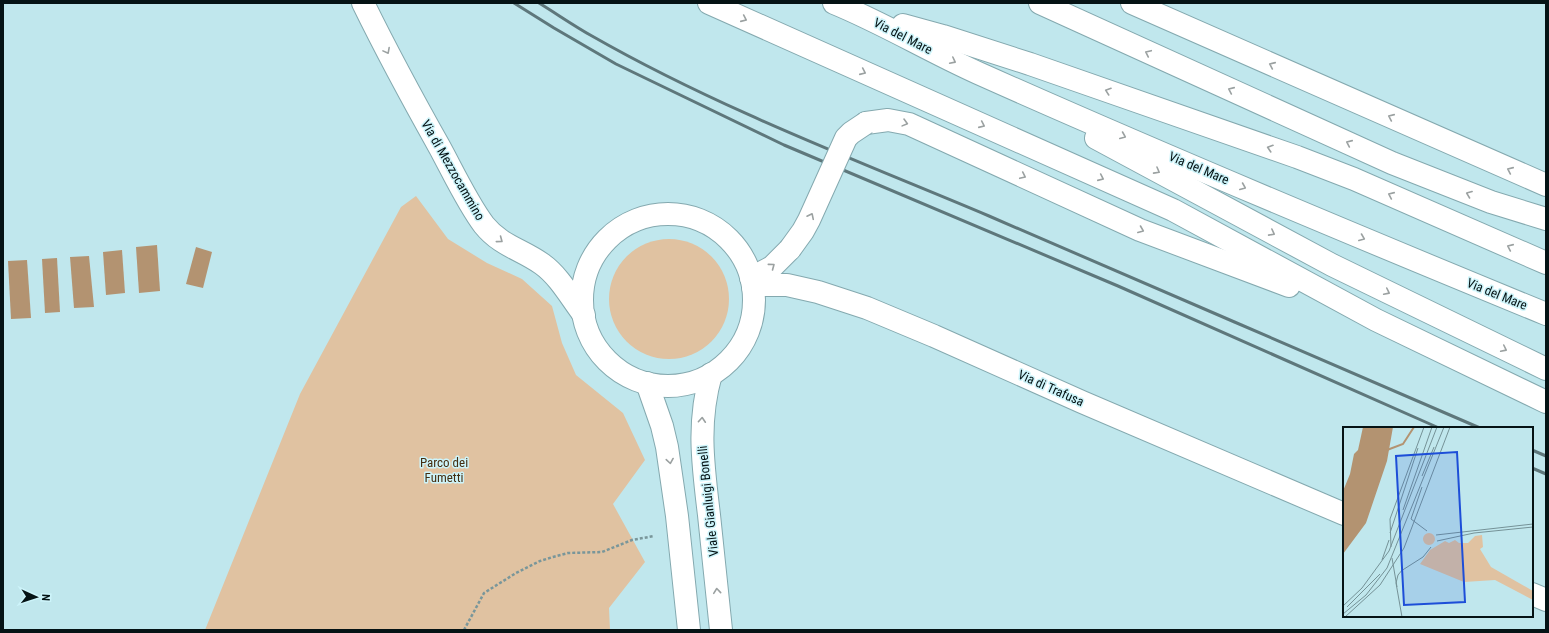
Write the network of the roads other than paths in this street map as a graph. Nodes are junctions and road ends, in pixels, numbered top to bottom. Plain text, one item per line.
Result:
1 (709, 3) edge
2 (834, 3) edge
3 (1040, 3) edge
4 (1132, 3) edge
5 (364, 7) edge
6 (856, 12) junction
7 (976, 72) junction
8 (1546, 185) edge
9 (1546, 219) edge
10 (1546, 263) edge
11 (752, 283) junction
12 (1546, 314) edge
13 (584, 315) junction
14 (1376, 320) junction
15 (1546, 369) edge
16 (712, 374) junction
17 (647, 383) junction
18 (1546, 402) edge
19 (1343, 514) edge
20 (1533, 594) edge
21 (1546, 600) edge
22 (689, 630) edge
23 (721, 630) edge

1 -> 14 main road
2 - 6 main road, Via del Mare
9 -> 3 main road
8 -> 4 main road
5 -> 13 main road, Via di Mezzocammino
6 -> 7 main road, Via del Mare
10 -> 6 main road, Via del Mare
7 -> 12 main road, Via del Mare
7 -> 15 main road
11 - 13 main road
11 -> 14 main road, bridge
11 - 16 main road
11 - 19 main road, Via di Trafusa
13 - 17 main road
14 - 18 main road
16 - 17 main road
23 -> 16 main road, Viale Gianluigi Bonelli
17 -> 22 main road
20 - 21 main road

